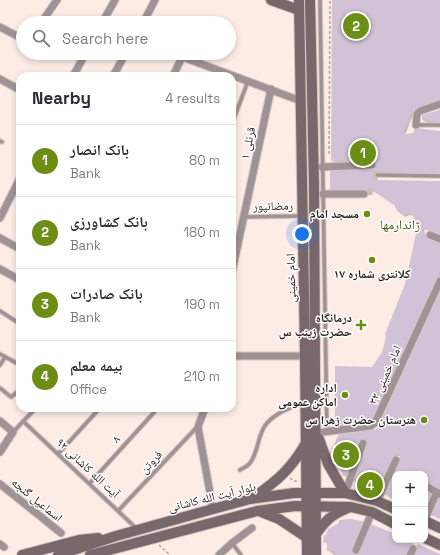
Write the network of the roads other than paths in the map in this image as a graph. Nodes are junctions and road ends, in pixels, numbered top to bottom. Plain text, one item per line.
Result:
1 (57, 0) edge
2 (115, 0) edge
3 (155, 0) edge
4 (270, 0) edge
5 (310, 0) edge
6 (320, 0) edge
7 (299, 5) edge
8 (46, 16) edge
9 (106, 16) edge
10 (147, 16) edge
11 (0, 28) edge
12 (16, 36) edge
13 (82, 60) edge
14 (122, 60) edge
15 (181, 60) edge
16 (189, 60) edge
17 (75, 72) edge
18 (116, 72) edge
19 (175, 72) edge
20 (217, 72) edge
21 (236, 78) edge
22 (0, 79) edge
23 (248, 81) junction
24 (16, 88) edge
25 (271, 89) junction
26 (301, 100) junction
27 (440, 104) edge
28 (236, 113) edge
29 (416, 124) joint
30 (440, 125) edge
31 (372, 165) dead end
32 (326, 167) junction
33 (377, 175) dead end
34 (440, 176) edge
35 (16, 186) edge
36 (323, 194) junction
37 (364, 194) dead end
38 (302, 216) junction
39 (244, 217) junction
40 (0, 218) edge
41 (430, 234) dead end
42 (0, 238) edge
43 (440, 239) edge
44 (16, 247) edge
45 (236, 254) edge
46 (0, 269) edge
47 (16, 278) edge
48 (440, 281) edge
49 (0, 311) edge
50 (16, 321) edge
51 (0, 354) edge
52 (236, 356) edge
53 (305, 356) junction
54 (5, 357) junction
55 (16, 363) edge
56 (0, 365) edge
57 (0, 388) edge
58 (16, 393) edge
59 (306, 402) junction
60 (32, 412) edge
61 (96, 412) edge
62 (154, 412) edge
63 (203, 412) edge
64 (0, 421) edge
65 (23, 421) junction
66 (198, 427) junction
67 (13, 432) junction
68 (322, 432) junction
69 (306, 443) junction
70 (363, 443) dead end
71 (0, 452) edge
72 (58, 454) junction
73 (396, 460) dead end
74 (240, 470) dead end
75 (90, 483) junction
76 (0, 484) edge
77 (428, 487) edge
78 (311, 492) junction
79 (345, 493) junction
80 (438, 493) edge
81 (250, 499) junction
82 (377, 501) junction
83 (311, 506) junction
84 (351, 507) junction
85 (392, 508) edge
86 (213, 509) junction
87 (257, 510) junction
88 (118, 511) junction
89 (372, 512) junction
90 (428, 514) edge
91 (392, 522) edge
92 (428, 522) edge
93 (252, 528) dead end
94 (440, 528) edge
95 (138, 530) junction
96 (61, 533) dead end
97 (311, 535) junction
98 (116, 536) junction
99 (428, 539) edge
100 (232, 542) junction
101 (440, 545) edge
102 (120, 547) junction
103 (356, 550) dead end
104 (22, 555) edge
105 (58, 555) edge
106 (90, 555) edge
107 (107, 555) edge
108 (219, 555) edge
109 (241, 555) edge
110 (307, 555) edge
111 (316, 555) edge

1 - 8 street
2 - 9 street
3 - 10 street
4 - 7 main road
5 - 68 main road, امام خمینی
6 - 32 lane, امام خمینی
7 - 26 main road, امام خمینی
11 - 12 street
13 - 17 street
14 - 18 street
15 - 19 street
16 - 20 street
21 - 23 street
22 - 24 street
23 - 25 street
23 - 28 lane
25 - 26 street
25 - 39 street, قرنلی ۱
26 - 38 main road, امام خمینی
27 - 29 street
29 - 30 lane
31 - 32 street
32 - 36 lane, امام خمینی
33 - 34 lane
35 - 40 street
36 - 37 street
36 - 68 lane, امام خمینی
38 - 39 lane, رمضانپور
38 - 53 main road, امام خمینی
39 - 45 street, قرنلی ۱
41 - 43 street
42 - 44 street
46 - 47 street
48 - 68 street, امام خمینی ۳۲
49 - 50 lane
51 - 54 lane
52 - 53 street
53 - 59 main road, امام خمینی
54 - 55 lane
54 - 56 lane
57 - 58 lane
59 - 69 main road, امام خمینی
59 - 74 lane
60 - 65 lane
61 - 72 lane
62 - 75 lane, ۸
63 - 66 street
64 - 67 street
65 - 67 lane
65 - 72 lane, آیت الله کاشانی ۹۲
66 - 86 street
66 - 88 lane, فروتن
67 - 71 street
68 - 78 main road, امام خمینی
68 - 79 main road
69 - 78 main road, امام خمینی
69 - 81 main road
70 - 79 street
72 - 75 lane, آیت الله کاشانی ۹۲
73 - 82 street
75 - 88 lane, آیت الله کاشانی ۹۲
76 - 96 street, اسماعیل گنجه
77 - 80 street
78 - 79 main road, بلوار آیت الله کاشانی
78 - 81 main road, بلوار آیت الله کاشانی
78 - 83 main road, امام خمینی
79 - 82 main road, بلوار آیت الله کاشانی
80 - 90 street
81 - 86 main road, بلوار آیت الله کاشانی
82 - 85 main road, بلوار آیت الله کاشانی
83 - 84 main road, بلوار آیت الله کاشانی
83 - 87 main road, بلوار آیت الله کاشانی
83 - 97 main road, امام خمینی
84 - 89 main road, بلوار آیت الله کاشانی
84 - 97 main road
86 - 95 main road, بلوار آیت الله کاشانی
87 - 97 main road
87 - 102 main road, بلوار آیت الله کاشانی
88 - 95 lane, آیت الله کاشانی ۹۲
89 - 91 main road, بلوار آیت الله کاشانی
89 - 103 street
92 - 94 main road
93 - 100 street
95 - 98 main road, بلوار آیت الله کاشانی
97 - 110 main road, امام خمینی
97 - 111 main road, امام خمینی
98 - 104 main road, بلوار آیت الله کاشانی
98 - 105 main road, بلوار آیت الله کاشانی
99 - 101 main road
100 - 108 street
100 - 109 lane
102 - 106 main road, بلوار آیت الله کاشانی
102 - 107 main road, بلوار آیت الله کاشانی

